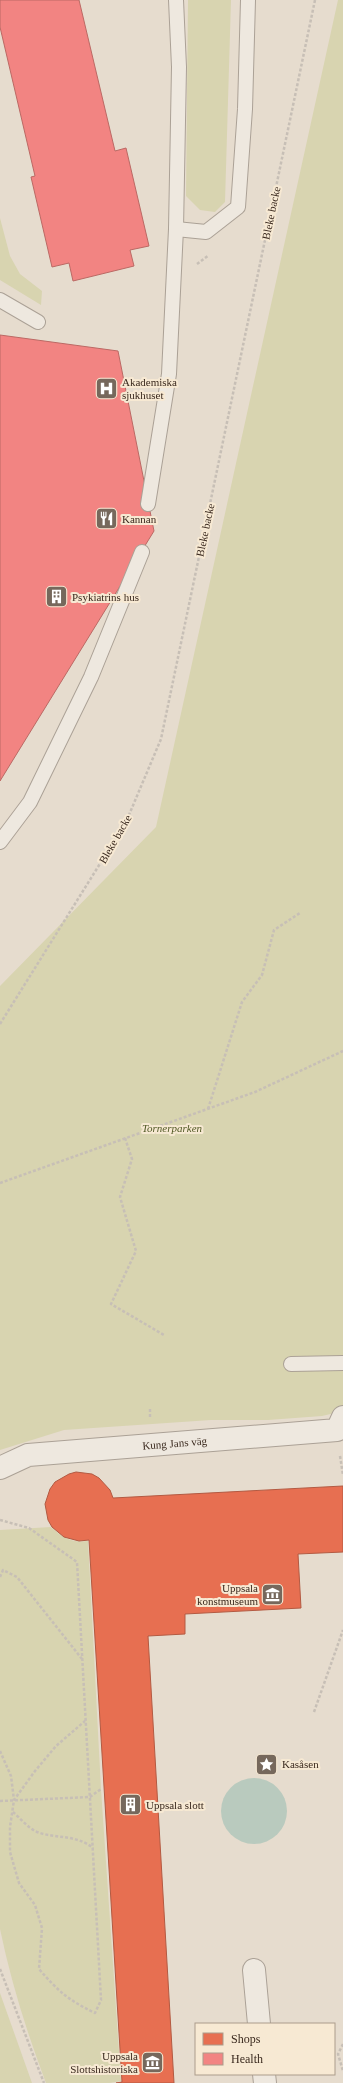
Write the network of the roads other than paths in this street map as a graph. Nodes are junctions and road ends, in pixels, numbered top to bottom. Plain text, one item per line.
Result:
1 (176, 0) edge
2 (248, 0) edge
3 (176, 229) junction
4 (0, 300) edge
5 (38, 322) dead end
6 (148, 504) dead end
7 (142, 552) dead end
8 (0, 842) edge
9 (343, 1363) edge
10 (291, 1364) dead end
11 (343, 1417) edge
12 (0, 1468) edge
13 (254, 1970) dead end
14 (259, 2023) edge

1 - 3 lane
2 - 3 lane
3 - 6 lane
4 - 5 lane
7 - 8 lane
9 - 10 lane
11 - 12 street, Kung Jans väg
13 - 14 street

